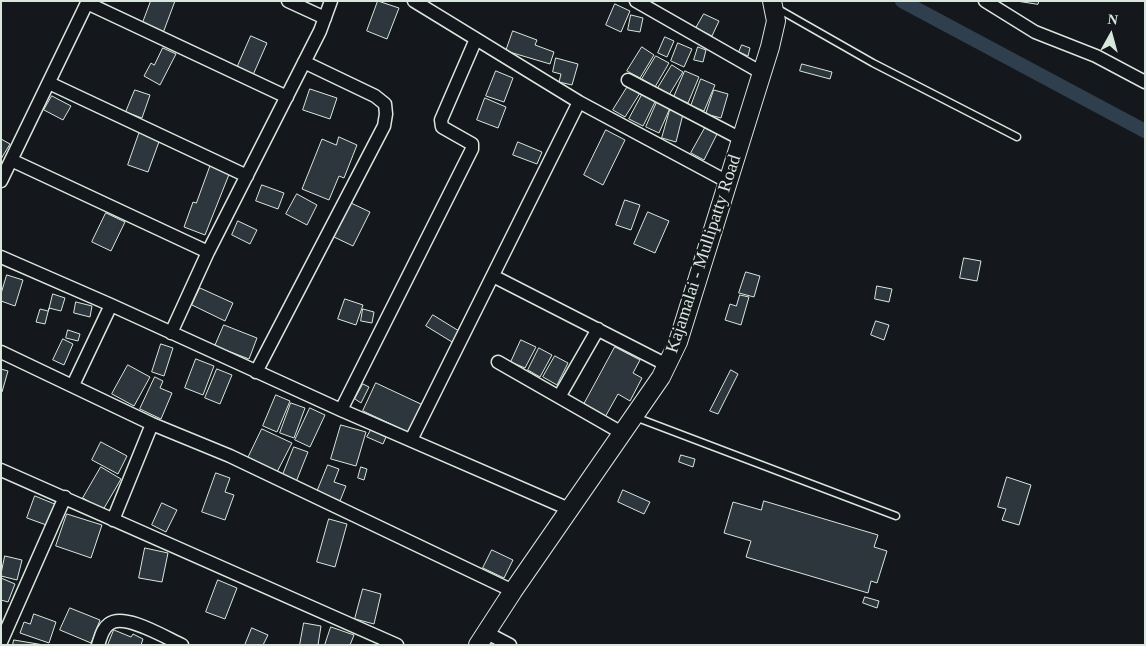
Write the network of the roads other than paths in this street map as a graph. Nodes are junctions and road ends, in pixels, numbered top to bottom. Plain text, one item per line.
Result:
1 (288, 1) edge
2 (331, 1) edge
3 (414, 1) edge
4 (636, 1) edge
5 (985, 1) edge
6 (88, 2) edge
7 (778, 8) edge
8 (325, 18) junction
9 (476, 39) junction
10 (304, 62) junction
11 (762, 73) junction
12 (628, 80) dead end
13 (1145, 82) edge
14 (49, 83) junction
15 (287, 97) junction
16 (579, 102) junction
17 (1017, 137) dead end
18 (741, 139) junction
19 (12, 160) junction
20 (246, 176) junction
21 (1, 181) edge
22 (728, 182) junction
23 (208, 252) junction
24 (1, 257) edge
25 (493, 276) junction
26 (112, 305) junction
27 (598, 329) junction
28 (171, 333) junction
29 (1, 352) edge
30 (498, 362) dead end
31 (667, 365) junction
32 (256, 372) junction
33 (73, 385) junction
34 (559, 397) junction
35 (341, 410) junction
36 (634, 417) junction
37 (152, 424) junction
38 (622, 433) junction
39 (411, 440) junction
40 (1, 470) edge
41 (65, 497) junction
42 (570, 509) junction
43 (896, 516) dead end
44 (113, 520) junction
45 (513, 591) junction
46 (3, 634) edge
47 (482, 639) edge
48 (98, 645) edge
49 (182, 645) edge
50 (397, 645) edge
51 (510, 645) edge

1 - 8 street
2 - 8 street
3 - 9 street
4 - 11 street
5 - 13 street
6 - 14 street
6 - 15 street
7 - 11 main road, Kajamalai - Mullipatty Road
7 - 17 lane
8 - 10 street
9 - 16 street
9 - 35 street
10 - 15 street
10 - 32 street
11 - 18 main road, Kajamalai - Mullipatty Road
12 - 18 street
14 - 19 street
14 - 20 street
15 - 20 street
16 - 22 street
16 - 25 street
18 - 22 main road, Kajamalai - Mullipatty Road
19 - 21 street
19 - 23 street
20 - 23 street
22 - 31 main road, Kajamalai - Mullipatty Road
23 - 28 street
24 - 26 street
25 - 27 street
25 - 39 street
26 - 28 street
26 - 33 street
27 - 31 street
27 - 34 street
28 - 32 street
29 - 33 street
30 - 34 street
31 - 36 main road, Kajamalai - Mullipatty Road
32 - 35 street
33 - 37 street
34 - 38 street
35 - 39 street
36 - 38 main road, Kajamalai - Mullipatty Road
36 - 43 lane
37 - 44 street
37 - 45 street
38 - 42 main road, Kajamalai - Mullipatty Road
39 - 42 street
40 - 41 street
41 - 44 street
41 - 46 street
42 - 45 main road, Kajamalai - Mullipatty Road
44 - 50 street
45 - 47 main road, Kajamalai - Mullipatty Road
47 - 51 street
48 - 49 street

